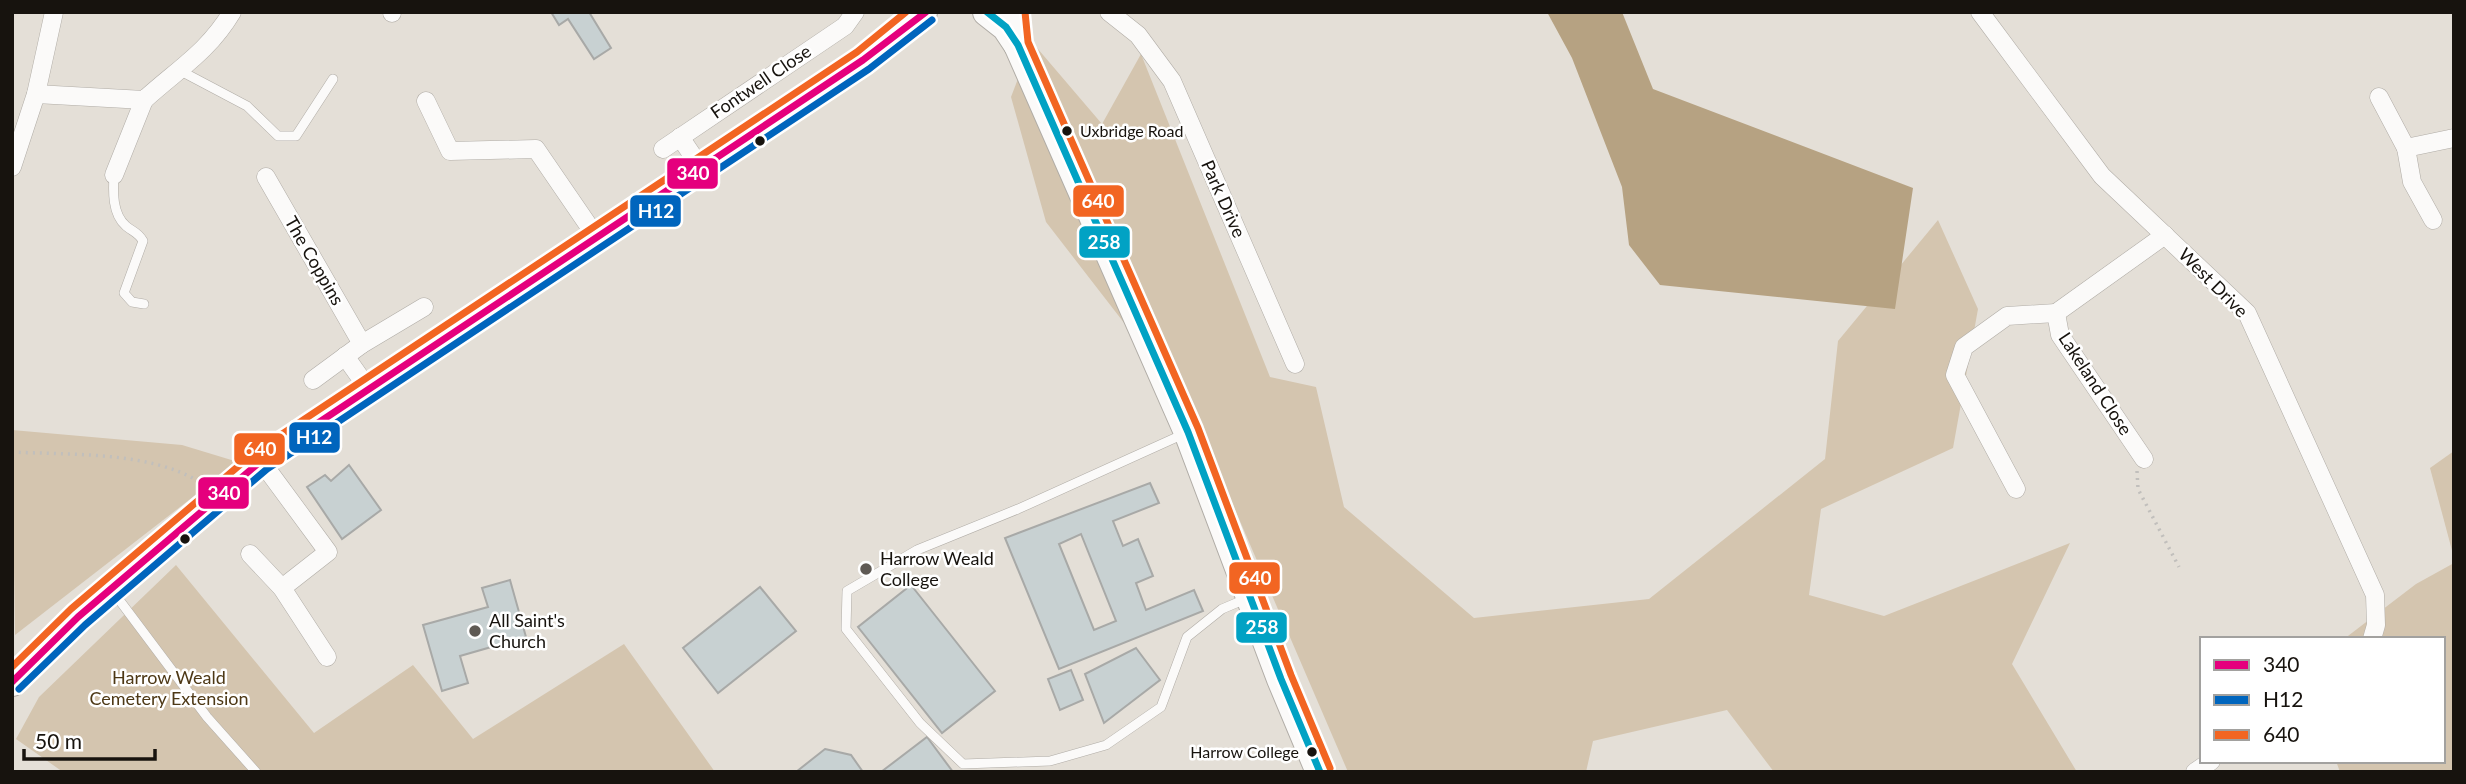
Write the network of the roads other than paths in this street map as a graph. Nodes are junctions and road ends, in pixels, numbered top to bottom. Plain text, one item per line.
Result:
1 (54, 12) edge
2 (232, 12) edge
3 (855, 12) edge
4 (924, 12) edge
5 (987, 12) edge
6 (1014, 12) edge
7 (1109, 12) edge
8 (1980, 12) edge
9 (1018, 44) junction
10 (177, 69) junction
11 (333, 79) dead end
12 (36, 94) junction
13 (2379, 97) dead end
14 (144, 100) junction
15 (426, 101) dead end
16 (680, 137) junction
17 (2454, 138) edge
18 (2406, 148) junction
19 (663, 149) dead end
20 (12, 167) edge
21 (701, 168) junction
22 (114, 175) joint
23 (266, 177) dead end
24 (2433, 220) dead end
25 (2165, 235) junction
26 (597, 238) junction
27 (144, 304) dead end
28 (424, 307) dead end
29 (2056, 313) junction
30 (362, 344) junction
31 (345, 356) junction
32 (1295, 364) dead end
33 (313, 380) dead end
34 (369, 390) junction
35 (1188, 432) junction
36 (2144, 459) road end
37 (261, 461) junction
38 (2016, 489) dead end
39 (250, 554) dead end
40 (282, 588) junction
41 (111, 589) junction
42 (1250, 597) junction
43 (2372, 637) edge
44 (327, 657) dead end
45 (12, 682) edge
46 (256, 772) edge
47 (1320, 772) edge

1 - 12 street
2 - 10 street
3 - 16 street, Fontwell Close
4 - 21 main road
5 - 9 main road
6 - 9 main road
7 - 32 street, Park Drive
8 - 25 street, West Drive
9 - 35 main road
10 - 11 lane
10 - 14 street
12 - 14 street
12 - 20 street
13 - 18 street
14 - 22 street
15 - 26 street
16 - 19 street, Fontwell Close
16 - 21 street
17 - 18 street
18 - 24 street
21 - 26 main road
22 - 27 lane
23 - 30 street, The Coppins
25 - 29 street, Lakeland Close
25 - 43 street, West Drive
26 - 34 main road
28 - 30 street
29 - 36 street, Lakeland Close
29 - 38 street
30 - 31 street
31 - 33 street
31 - 34 street
34 - 37 main road
35 - 42 main road
35 - 42 lane
37 - 40 street
37 - 41 main road
39 - 40 street
40 - 44 street
41 - 45 main road
41 - 46 lane
42 - 47 main road

